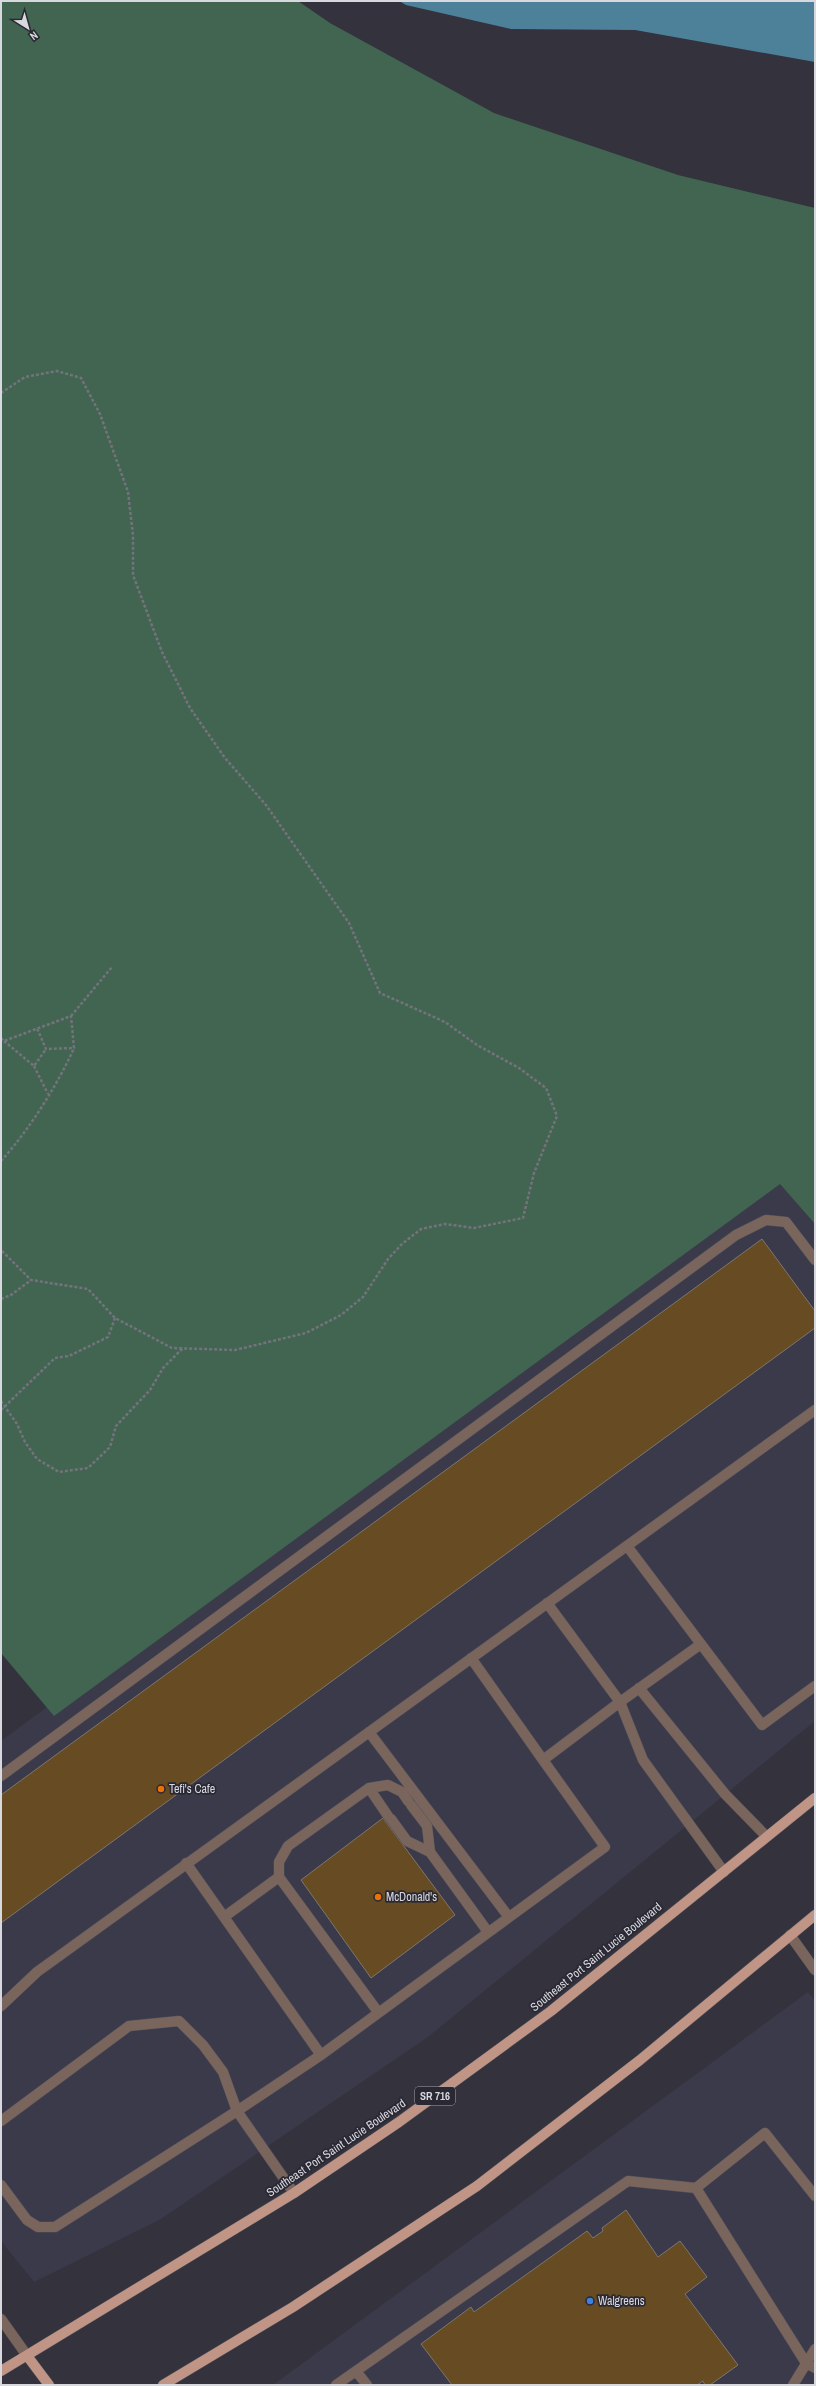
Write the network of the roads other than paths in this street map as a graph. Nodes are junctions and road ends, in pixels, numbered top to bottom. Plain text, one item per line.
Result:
1 (815, 1260) edge
2 (815, 1410) edge
3 (627, 1546) junction
4 (546, 1604) junction
5 (701, 1644) junction
6 (471, 1658) junction
7 (815, 1686) edge
8 (639, 1688) junction
9 (620, 1702) junction
10 (369, 1732) junction
11 (543, 1760) junction
12 (1, 1776) edge
13 (369, 1788) junction
14 (815, 1798) edge
15 (766, 1836) junction
16 (430, 1852) junction
17 (186, 1863) junction
18 (724, 1872) junction
19 (279, 1877) junction
20 (815, 1915) edge
21 (508, 1916) junction
22 (224, 1918) junction
23 (488, 1932) junction
24 (790, 1935) junction
25 (815, 1970) edge
26 (1, 2006) edge
27 (378, 2012) junction
28 (321, 2056) junction
29 (237, 2111) junction
30 (1, 2121) edge
31 (1, 2185) edge
32 (696, 2188) junction
33 (294, 2193) junction
34 (815, 2196) edge
35 (1, 2319) edge
36 (815, 2349) edge
37 (28, 2357) junction
38 (811, 2366) edge
39 (1, 2371) edge
40 (356, 2371) junction
41 (48, 2385) edge
42 (163, 2385) edge
43 (336, 2385) edge
44 (367, 2385) edge
45 (793, 2385) edge

1 - 12 street
2 - 3 street
3 - 4 street
3 - 5 street
4 - 6 street
4 - 9 street
5 - 7 street
5 - 8 street
6 - 10 street
6 - 11 street
8 - 9 street
8 - 15 street
9 - 11 street
9 - 18 street
10 - 17 street
10 - 21 street
11 - 21 street
13 - 16 street
13 - 16 street
13 - 19 street
14 - 15 main road, Southeast Port Saint Lucie Boulevard / SR 716
15 - 18 main road, Southeast Port Saint Lucie Boulevard / SR 716
16 - 23 street
17 - 22 street
17 - 26 street
18 - 33 main road, Southeast Port Saint Lucie Boulevard / SR 716
19 - 22 street
19 - 27 street
20 - 24 main road
21 - 23 street
22 - 28 street
23 - 27 street
24 - 25 street
24 - 42 main road
27 - 28 street
28 - 29 street
29 - 30 street
29 - 31 street
29 - 33 street
32 - 34 street
32 - 38 street
32 - 40 street
33 - 37 main road, Southeast Port Saint Lucie Boulevard / SR 716
35 - 37 street
36 - 38 street
37 - 39 main road, Southeast Port Saint Lucie Boulevard / SR 716
37 - 41 main road
38 - 45 street
40 - 43 street
40 - 44 street

